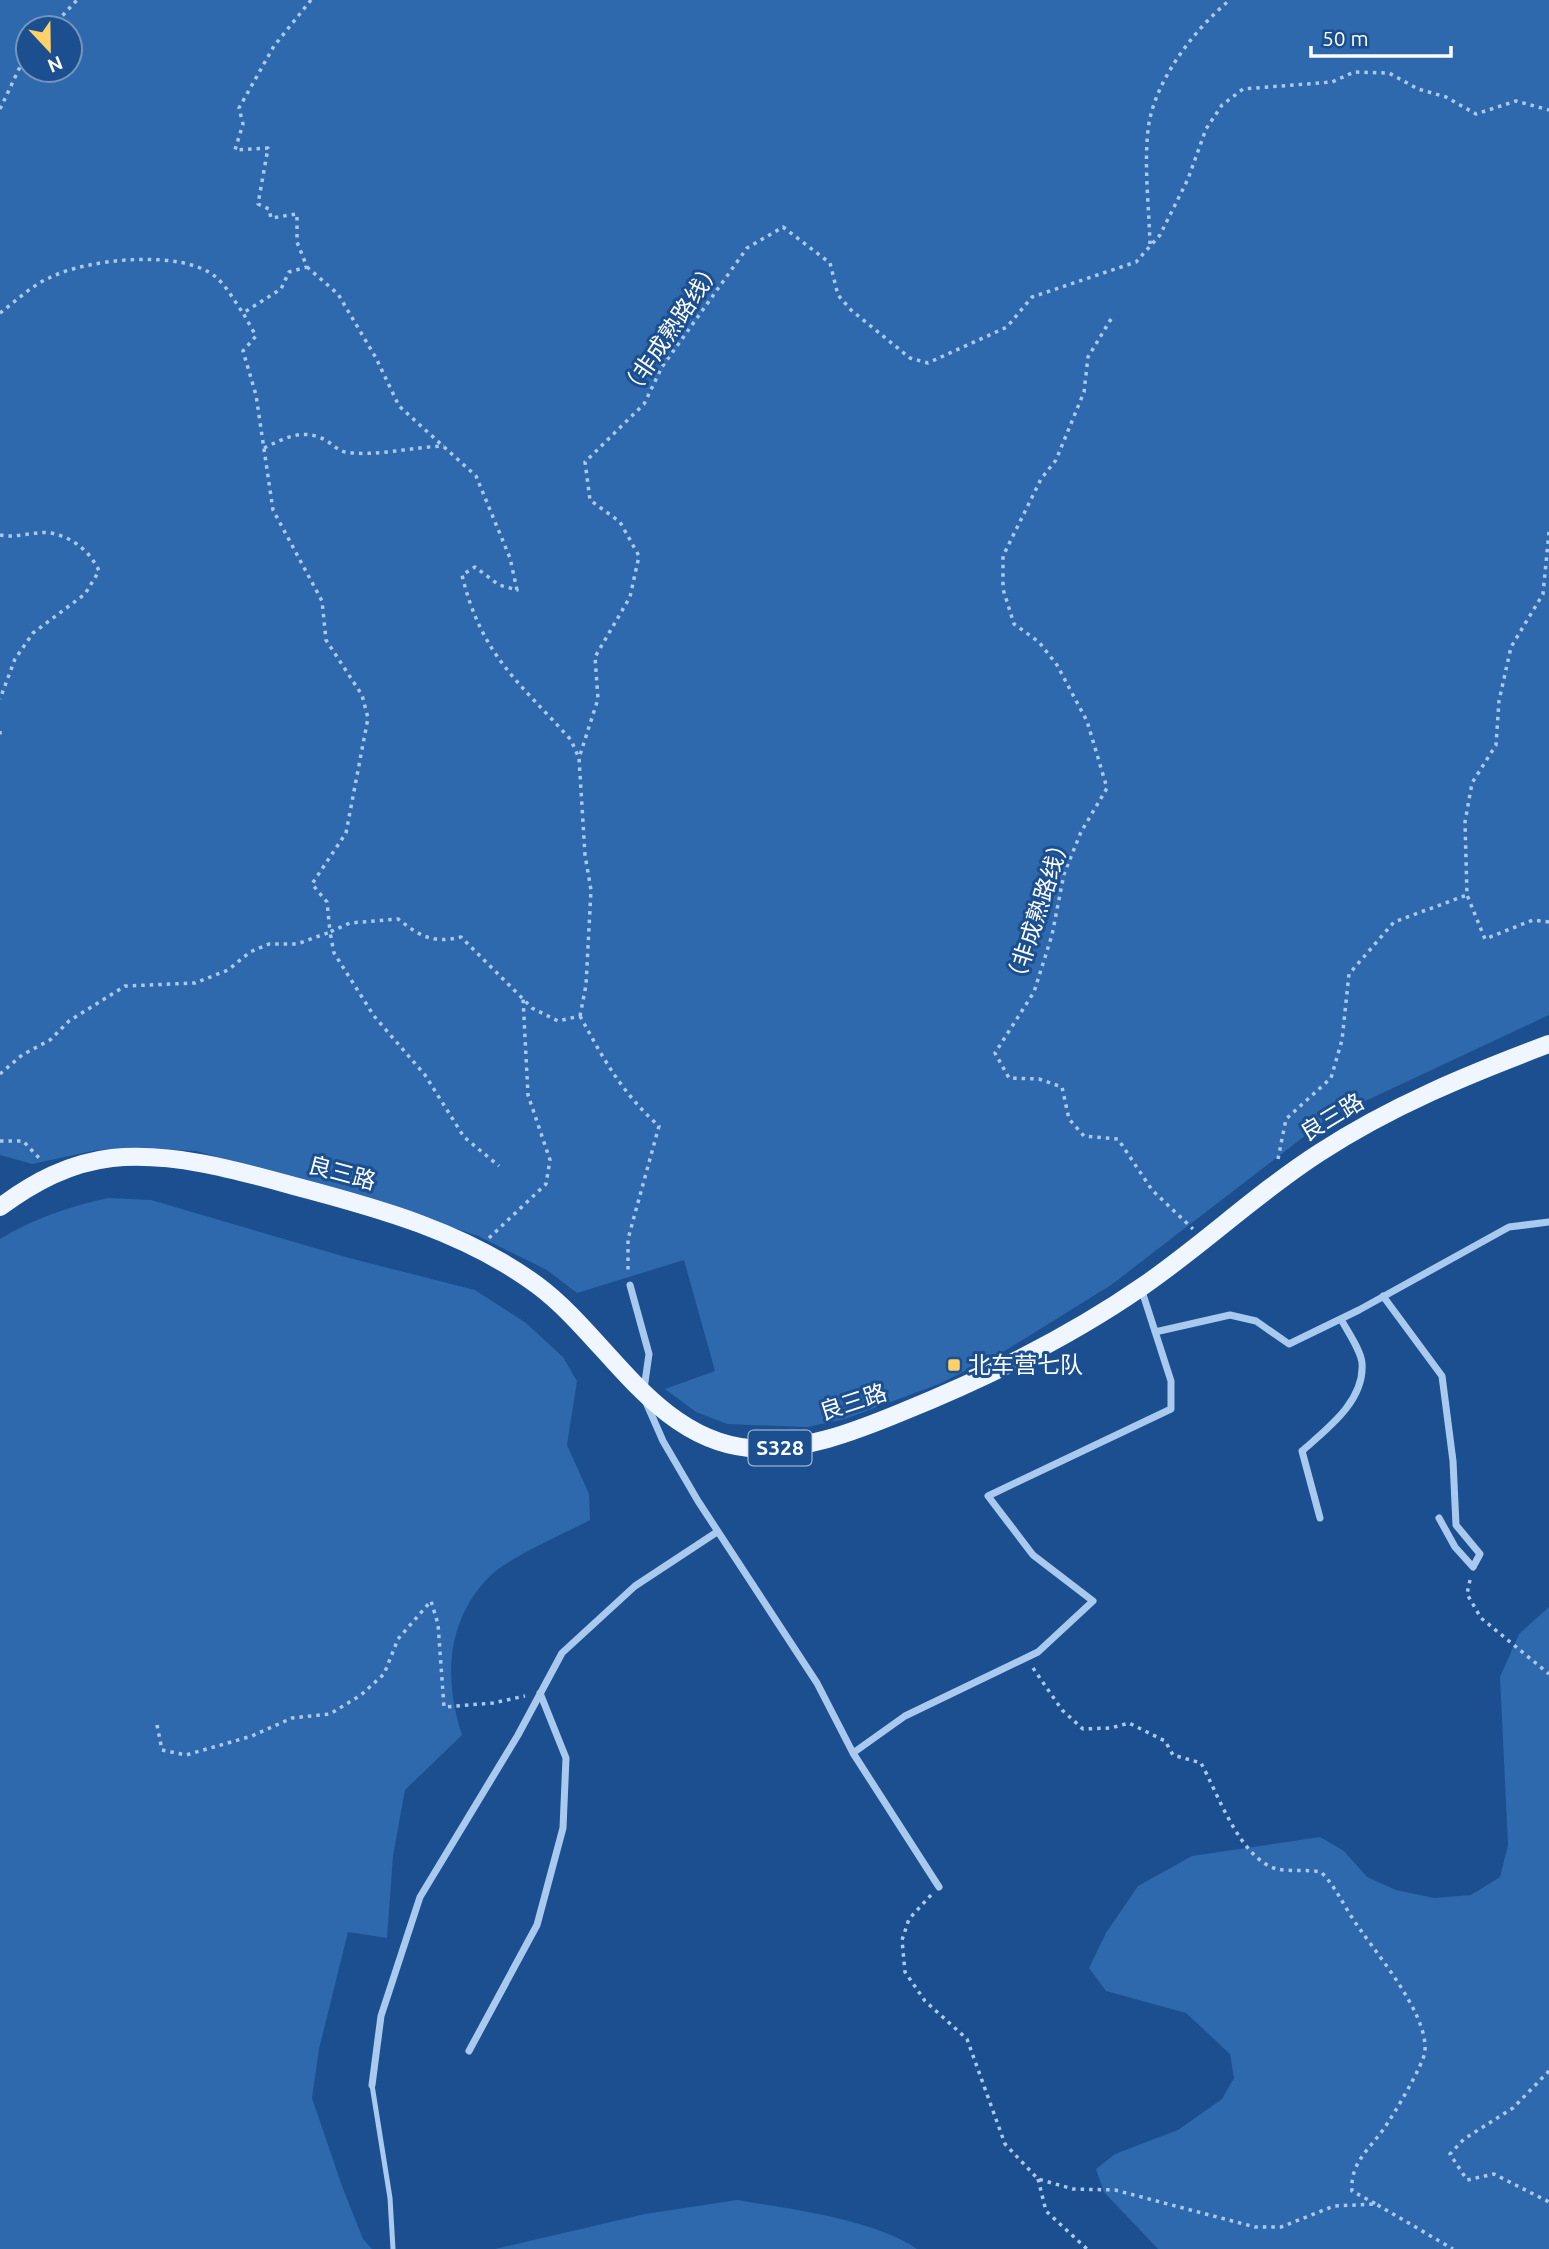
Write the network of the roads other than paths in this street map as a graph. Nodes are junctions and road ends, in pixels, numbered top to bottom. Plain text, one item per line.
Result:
1 (1549, 1044) edge
2 (0, 1206) edge
3 (1549, 1223) edge
4 (630, 1285) road end
5 (1141, 1287) junction
6 (1383, 1296) junction
7 (1341, 1319) junction
8 (1155, 1332) junction
9 (643, 1392) junction
10 (1320, 1518) dead end
11 (1439, 1518) dead end
12 (717, 1532) junction
13 (540, 1693) junction
14 (853, 1753) junction
15 (939, 1887) road end
16 (469, 2051) dead end
17 (372, 2085) joint
18 (393, 2249) edge

1 - 5 main road, 良三路 / S328
2 - 9 main road, 良三路 / S328
3 - 6 street
4 - 9 street
5 - 8 street
5 - 9 main road, 良三路 / S328
6 - 7 street
6 - 11 street
7 - 8 street
7 - 10 street
8 - 14 street
9 - 12 street
12 - 13 street
12 - 14 street
13 - 16 street
13 - 17 street
14 - 15 street
17 - 18 lane

